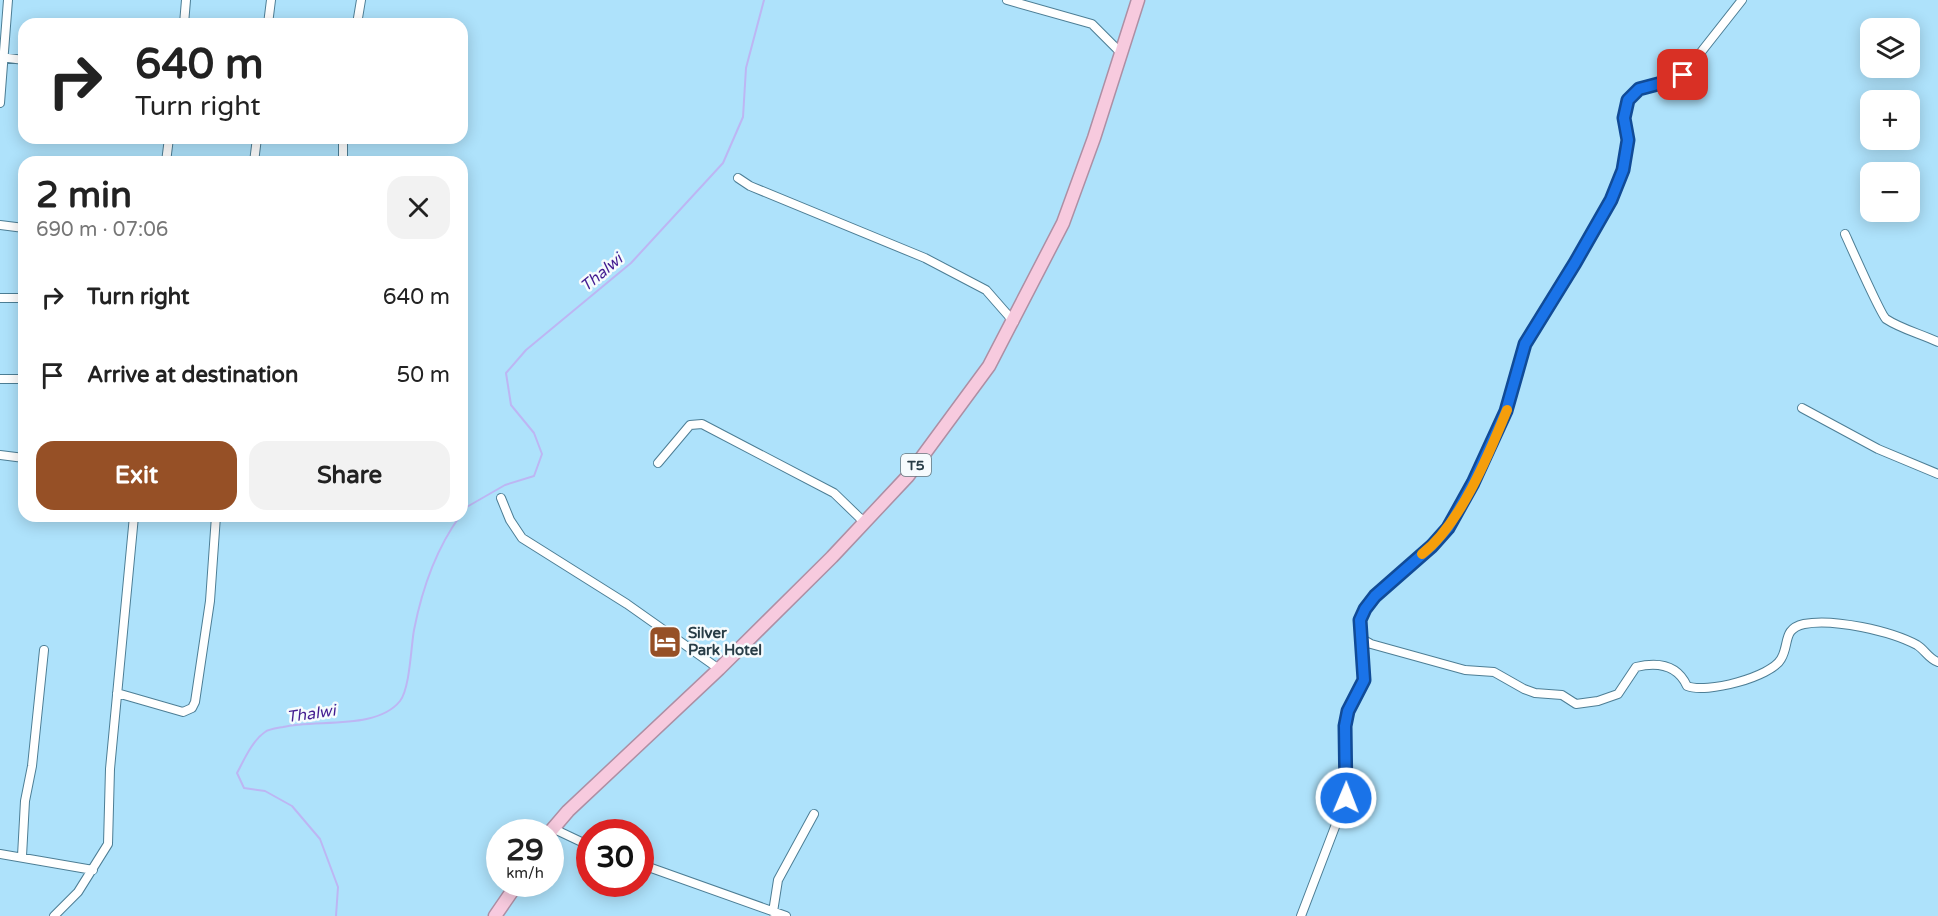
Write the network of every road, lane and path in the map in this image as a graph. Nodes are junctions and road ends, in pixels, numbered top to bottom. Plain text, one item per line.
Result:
1 (8, 0) edge
2 (186, 0) edge
3 (271, 0) edge
4 (361, 0) edge
5 (1007, 0) edge
6 (1138, 0) edge
7 (1742, 0) edge
8 (184, 18) edge
9 (269, 18) edge
10 (358, 18) edge
11 (1120, 52) junction
12 (1, 57) edge
13 (18, 59) edge
14 (0, 103) edge
15 (738, 178) dead end
16 (0, 225) edge
17 (18, 227) edge
18 (1845, 234) dead end
19 (0, 298) edge
20 (18, 298) edge
21 (1014, 322) junction
22 (1938, 342) edge
23 (0, 379) edge
24 (18, 379) edge
25 (1802, 408) dead end
26 (0, 455) edge
27 (18, 457) edge
28 (658, 463) dead end
29 (1938, 474) edge
30 (501, 498) dead end
31 (133, 522) edge
32 (216, 522) edge
33 (864, 522) junction
34 (1360, 638) junction
35 (44, 650) dead end
36 (1938, 662) edge
37 (719, 669) junction
38 (117, 693) junction
39 (814, 814) dead end
40 (562, 819) edge
41 (0, 854) edge
42 (22, 855) junction
43 (654, 869) edge
44 (93, 870) junction
45 (508, 897) edge
46 (773, 912) junction
47 (54, 916) edge
48 (495, 916) edge
49 (786, 916) edge
50 (1301, 916) edge

1 - 12 street
2 - 8 street
3 - 9 street
4 - 10 street
5 - 11 street
6 - 11 highway, T5
7 - 34 street
11 - 21 highway, T5
12 - 13 street
12 - 14 street
15 - 21 street
16 - 17 street
18 - 22 street
19 - 20 street
21 - 33 highway, T5
23 - 24 street
25 - 29 street
26 - 27 street
28 - 33 street
30 - 37 street
31 - 38 street
32 - 38 street
33 - 37 highway, T5
34 - 36 street
34 - 50 street
35 - 42 street
37 - 40 highway, T5
38 - 44 street
39 - 46 street
41 - 42 street
42 - 44 street
43 - 46 street
44 - 47 street
45 - 48 highway
46 - 49 street

